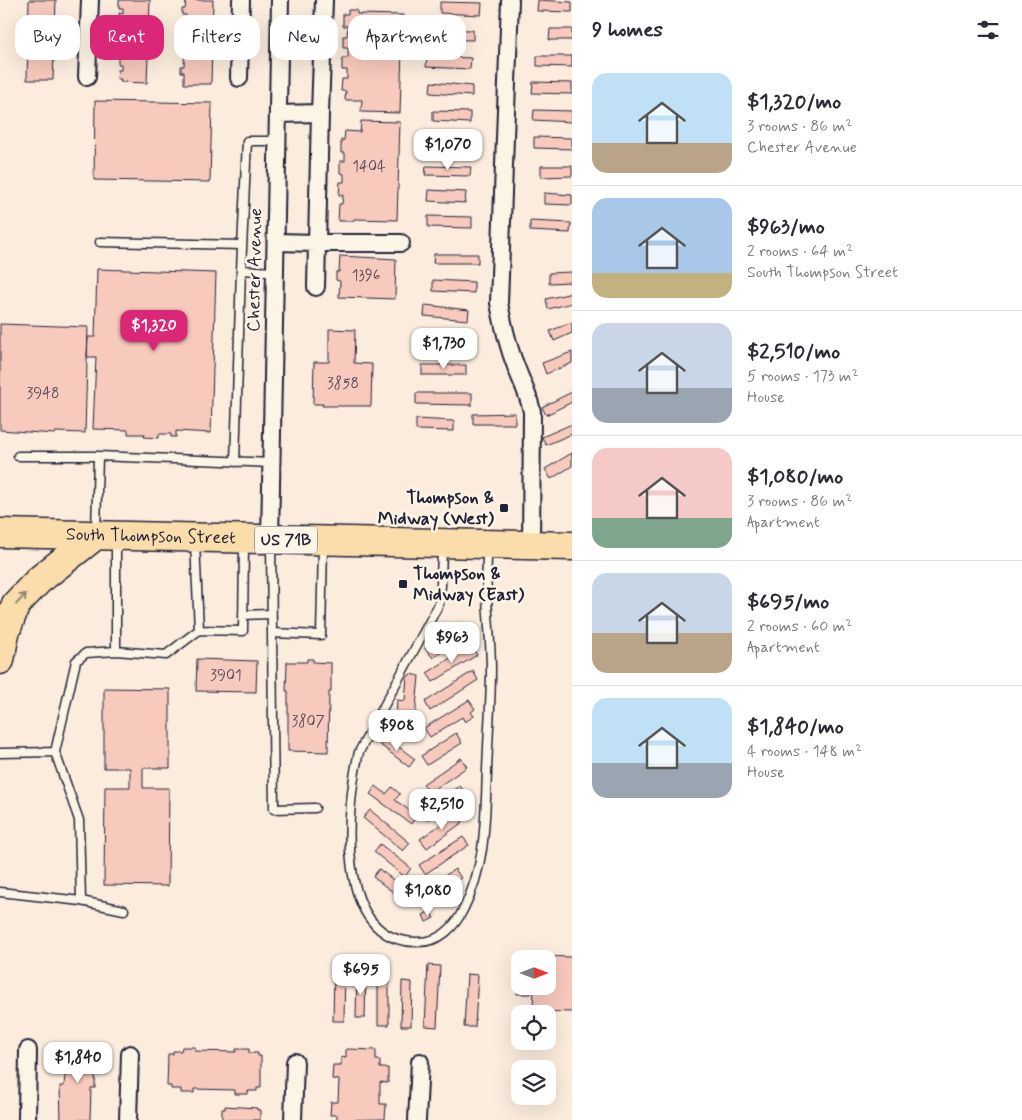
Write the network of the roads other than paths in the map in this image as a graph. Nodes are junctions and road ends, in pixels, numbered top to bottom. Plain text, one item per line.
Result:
1 (90, 0) edge
2 (241, 0) edge
3 (280, 0) edge
4 (324, 0) edge
5 (510, 0) edge
6 (87, 77) dead end
7 (239, 78) dead end
8 (320, 113) junction
9 (278, 114) junction
10 (278, 141) junction
11 (100, 242) dead end
12 (276, 242) junction
13 (317, 243) junction
14 (401, 243) dead end
15 (242, 245) junction
16 (241, 270) junction
17 (275, 272) junction
18 (316, 288) dead end
19 (18, 456) dead end
20 (98, 456) junction
21 (236, 462) junction
22 (272, 463) junction
23 (0, 533) edge
24 (106, 536) junction
25 (195, 538) junction
26 (257, 540) junction
27 (323, 541) junction
28 (442, 544) junction
29 (488, 545) junction
30 (530, 546) junction
31 (572, 546) edge
32 (271, 614) junction
33 (243, 615) junction
34 (199, 630) junction
35 (272, 634) junction
36 (116, 651) junction
37 (0, 660) edge
38 (55, 752) junction
39 (0, 753) edge
40 (316, 808) dead end
41 (0, 892) edge
42 (81, 901) junction
43 (124, 910) dead end
44 (28, 1050) dead end
45 (130, 1054) dead end
46 (295, 1062) dead end
47 (420, 1062) dead end
48 (27, 1120) edge
49 (128, 1120) edge
50 (293, 1120) edge
51 (417, 1120) edge

1 - 6 street
2 - 7 street
3 - 9 street, Chester Avenue
4 - 8 street
5 - 30 street
8 - 9 street
8 - 13 street
9 - 10 street, Chester Avenue
10 - 12 street, Chester Avenue
10 - 15 lane
11 - 15 lane
12 - 13 street
12 - 17 street, Chester Avenue
13 - 14 street
13 - 18 street
15 - 16 lane
16 - 17 lane
16 - 21 lane
17 - 22 street, Chester Avenue
19 - 20 lane
20 - 21 lane
20 - 24 lane
21 - 22 lane
22 - 26 street, Chester Avenue
23 - 24 highway, South Thompson Street / US 71B
24 - 25 highway, South Thompson Street / US 71B
24 - 36 lane
37 -> 24 highway
25 - 26 highway, South Thompson Street / US 71B
25 - 34 lane
26 - 27 highway, South Thompson Street / US 71B
26 - 32 lane
26 - 33 lane
27 - 28 highway, South Thompson Street / US 71B
27 - 35 lane
28 - 29 highway, South Thompson Street / US 71B
28 - 29 lane
29 - 30 highway, South Thompson Street / US 71B
30 - 31 highway, South Thompson Street / US 71B
32 - 33 lane
32 - 35 lane
33 - 34 lane
34 - 36 lane
35 - 40 lane
36 - 38 lane
38 - 39 lane
38 - 42 lane
41 - 42 lane
42 - 43 lane
44 - 48 street
45 - 49 street
46 - 50 street
47 - 51 street

